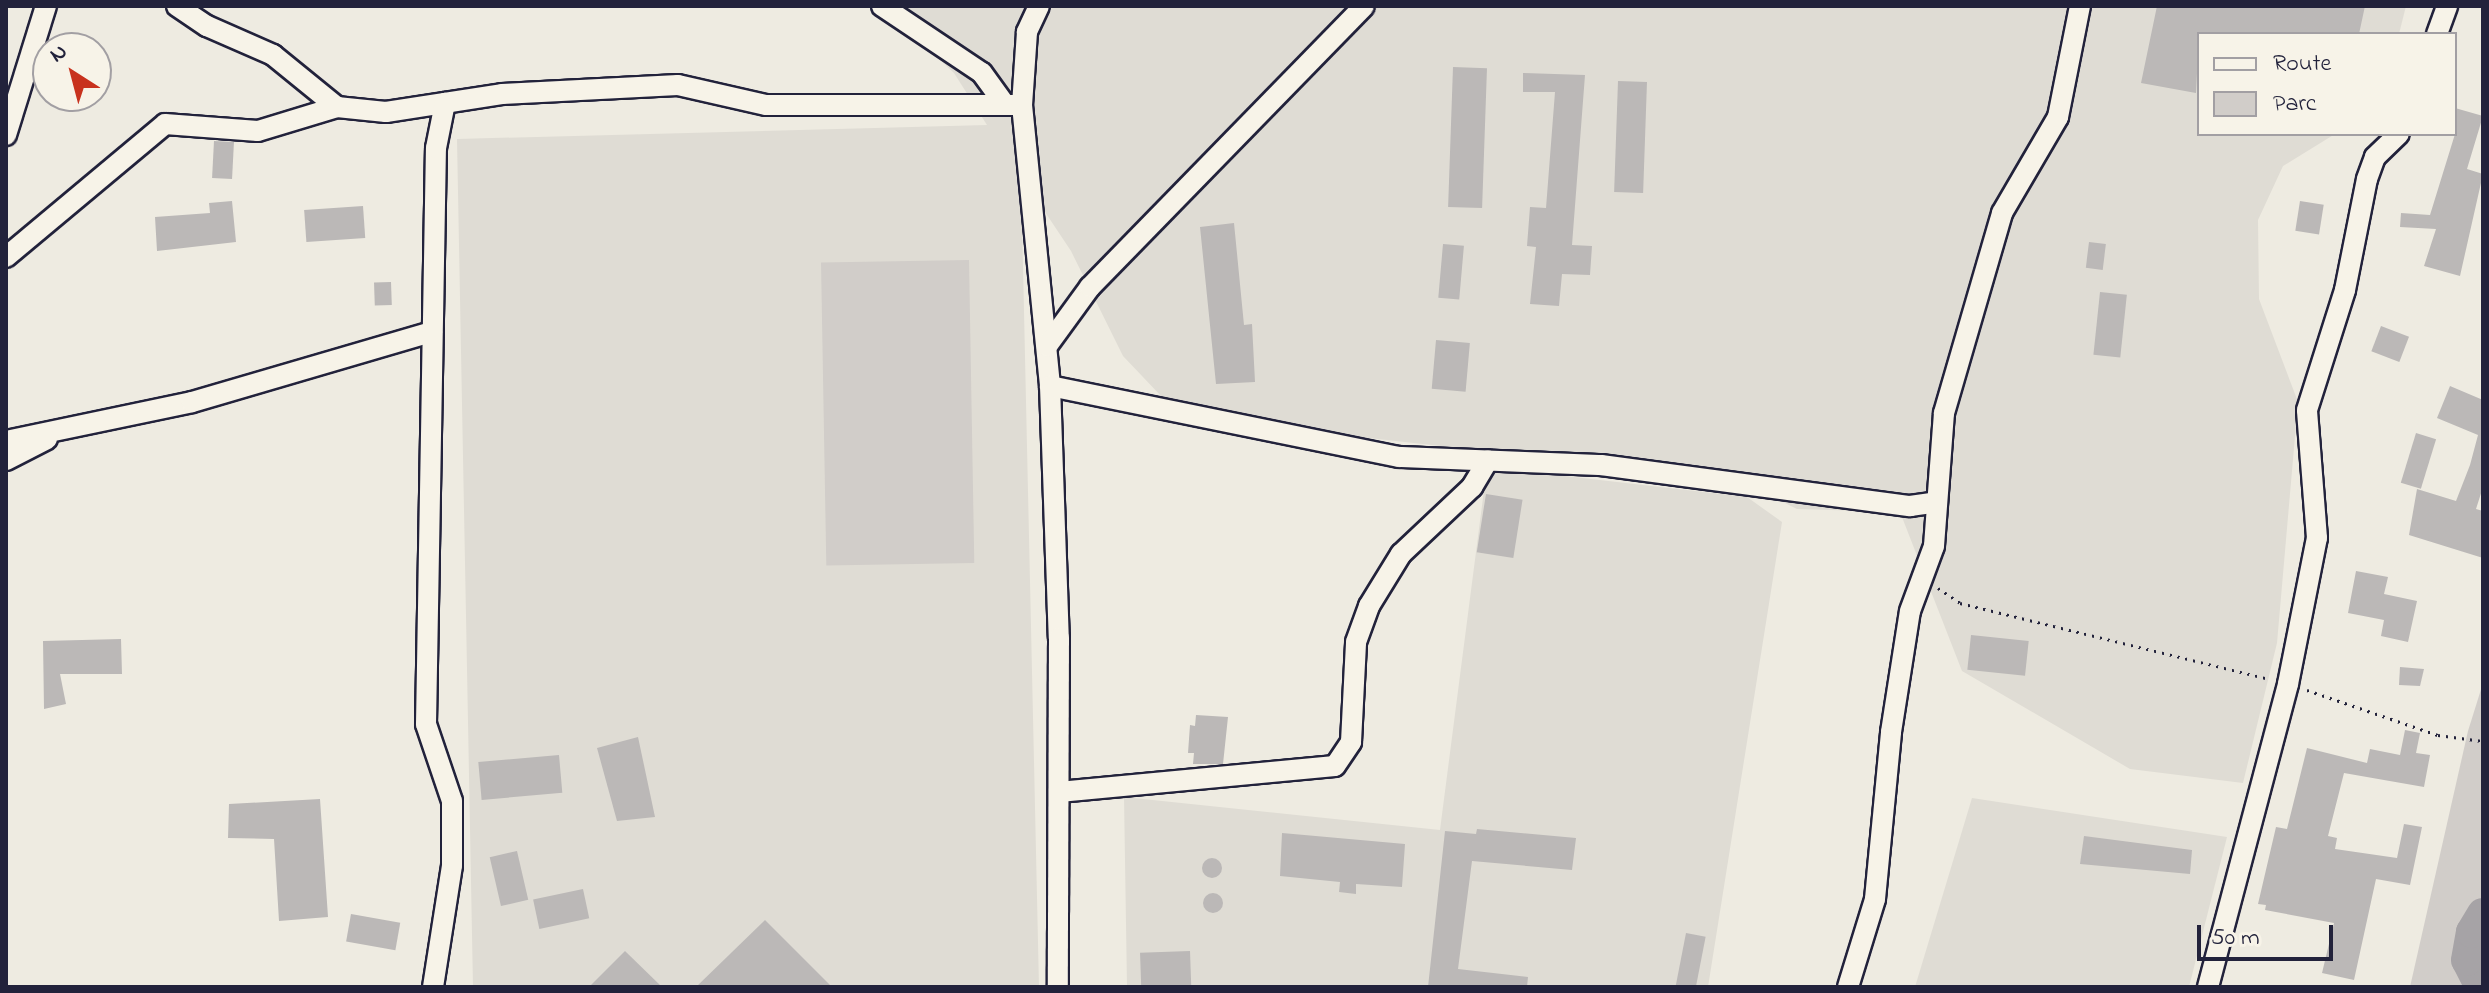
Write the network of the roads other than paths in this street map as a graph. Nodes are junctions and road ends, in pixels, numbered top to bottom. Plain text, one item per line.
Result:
1 (46, 6) edge
2 (177, 6) edge
3 (882, 6) edge
4 (1039, 6) edge
5 (1364, 6) edge
6 (2080, 6) edge
7 (2447, 6) edge
8 (2438, 32) edge
9 (445, 103) junction
10 (1014, 105) junction
11 (337, 107) junction
12 (6, 135) edge
13 (2397, 136) edge
14 (6, 257) edge
15 (432, 332) junction
16 (1047, 346) junction
17 (1050, 386) junction
18 (75, 425) junction
19 (6, 441) edge
20 (6, 460) edge
21 (1488, 460) junction
22 (1937, 502) junction
23 (1059, 792) junction
24 (433, 987) edge
25 (1058, 987) edge
26 (1848, 987) edge
27 (2208, 987) edge

1 - 12 street
2 - 11 street
3 - 10 street
4 - 10 street
5 - 16 street
6 - 22 street
7 - 8 street
9 - 10 street
9 - 11 street
9 - 15 street
10 - 16 street
11 - 14 street
13 - 27 street
15 - 18 street
15 - 24 street
16 - 17 street
17 - 21 street
17 - 23 street
18 - 19 street
18 - 20 street
21 - 22 street
21 - 23 street
22 - 26 street
23 - 25 street

